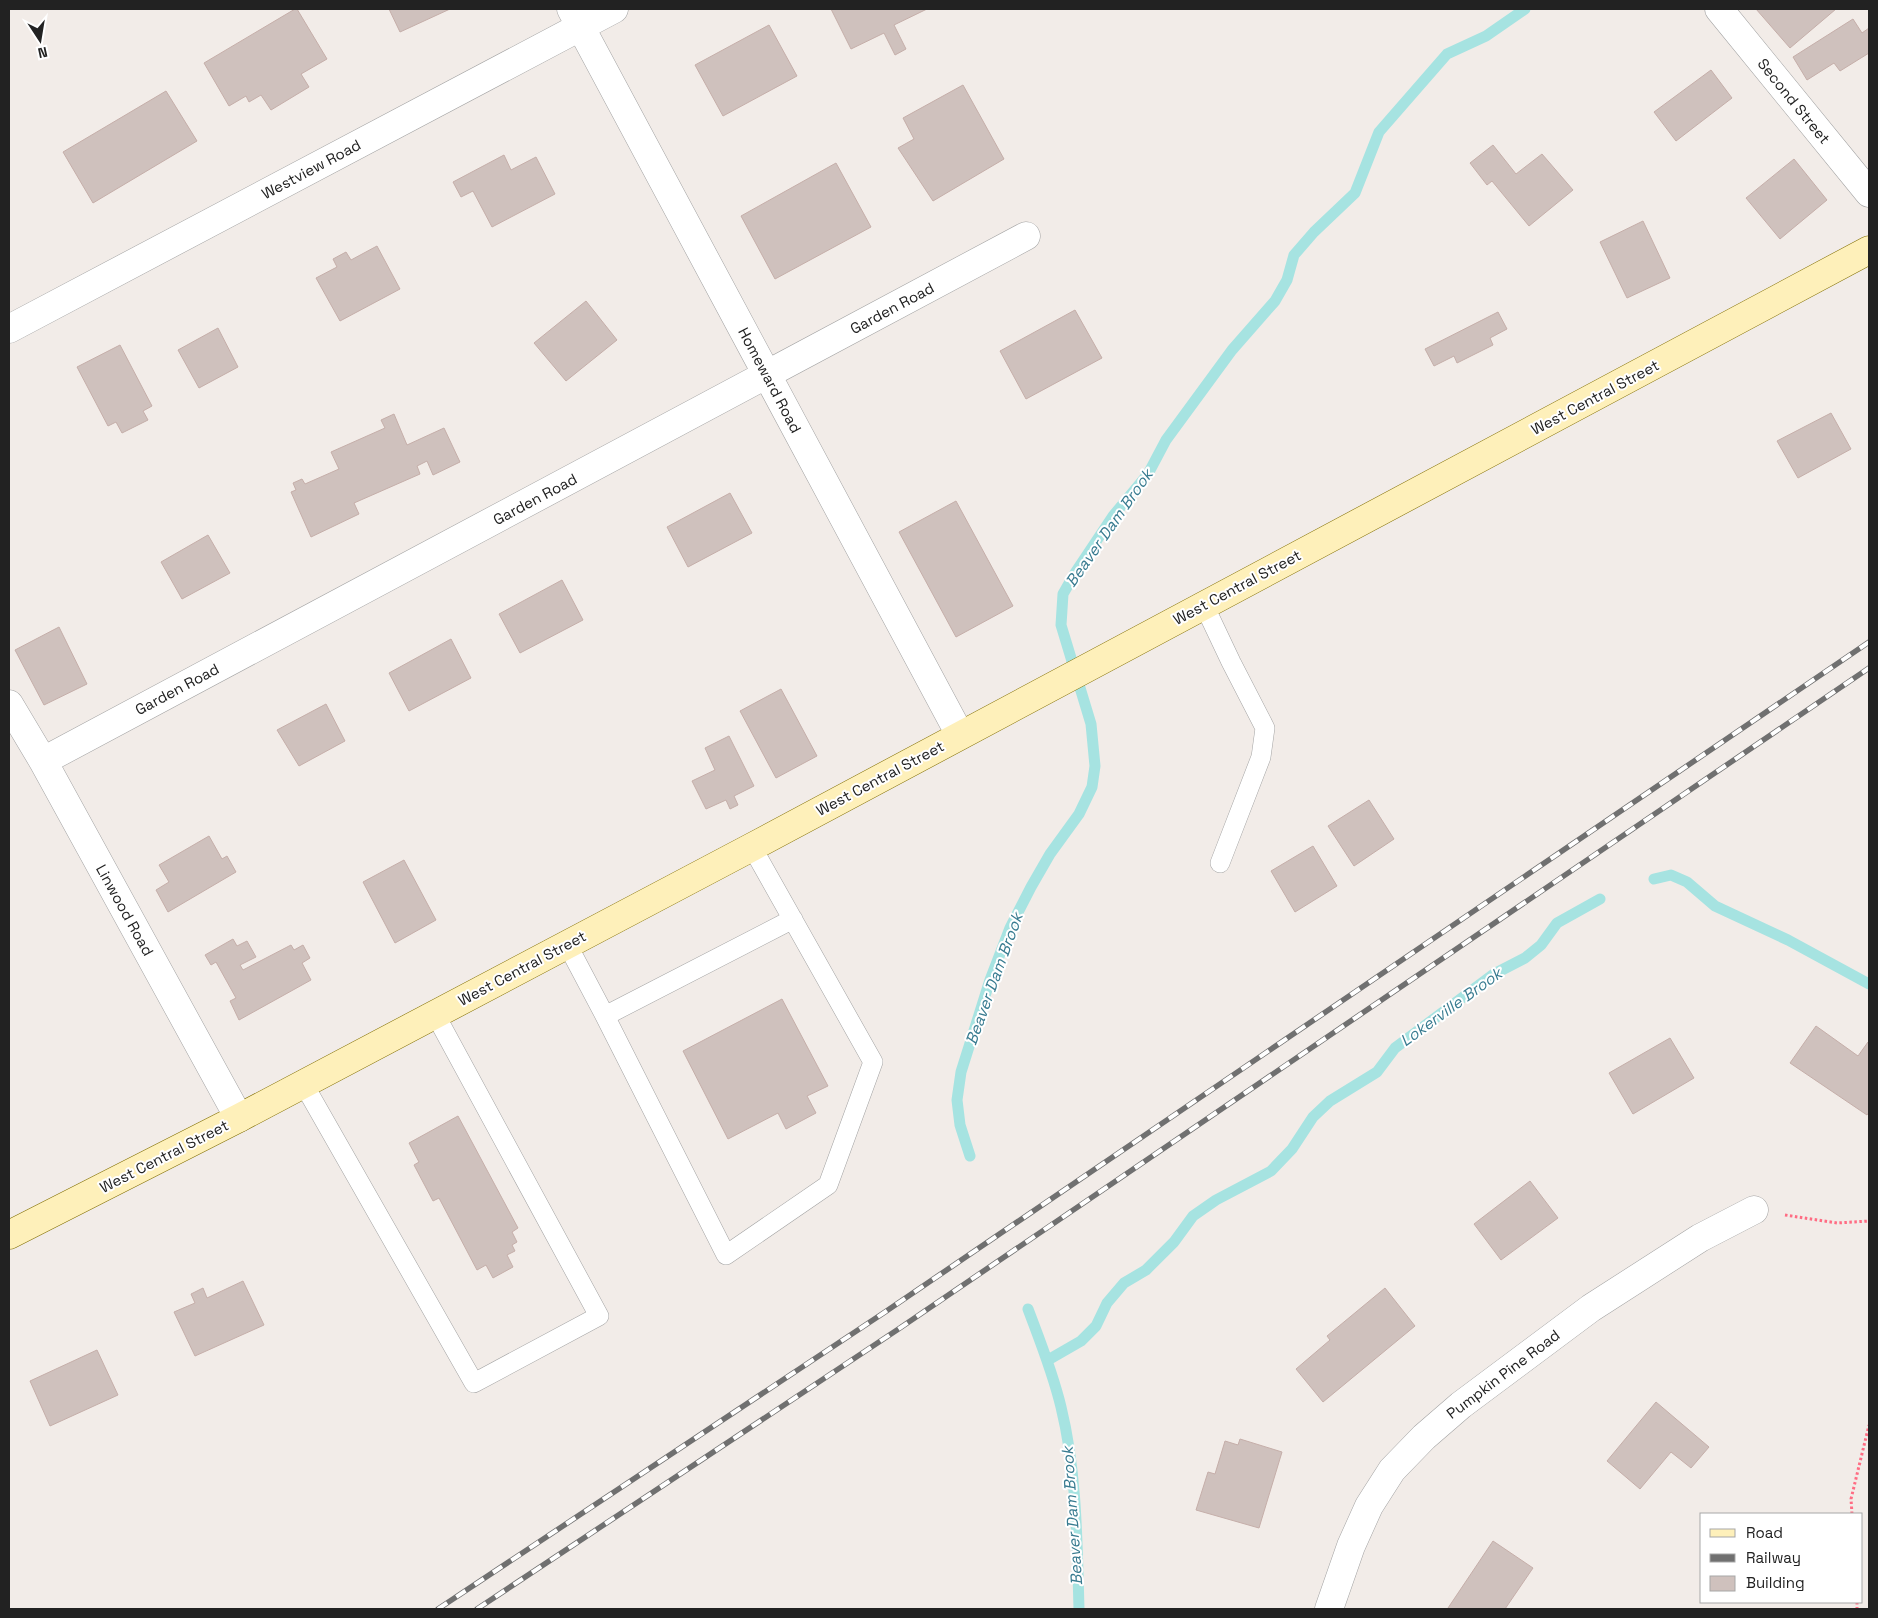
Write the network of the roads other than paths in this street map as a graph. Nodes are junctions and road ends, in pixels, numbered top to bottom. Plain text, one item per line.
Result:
1 (614, 9) edge
2 (1719, 9) edge
3 (575, 18) edge
4 (1869, 192) edge
5 (1026, 236) dead end
6 (1869, 250) edge
7 (9, 329) edge
8 (767, 374) junction
9 (1204, 605) junction
10 (9, 704) edge
11 (960, 734) junction
12 (43, 761) junction
13 (752, 846) junction
14 (1220, 863) dead end
15 (793, 919) junction
16 (567, 944) junction
17 (435, 1014) junction
18 (605, 1016) junction
19 (303, 1083) junction
20 (238, 1118) junction
21 (1754, 1210) road end
22 (9, 1235) edge
23 (1330, 1609) edge

1 - 3 street, Westview Road
2 - 4 street, Second Street
3 - 7 street, Westview Road
3 - 8 street, Homeward Road
5 - 8 street, Garden Road
6 - 9 main road, West Central Street
8 - 11 street, Homeward Road
8 - 12 street, Garden Road
9 - 11 main road, West Central Street
9 - 14 lane
10 - 12 street, Linwood Road
11 - 13 main road, West Central Street
12 - 20 street, Linwood Road
13 - 15 lane
13 - 16 main road, West Central Street
15 - 18 lane
15 - 18 lane
16 - 17 main road, West Central Street
16 - 18 lane
17 - 19 main road, West Central Street
17 - 19 lane
19 - 20 main road, West Central Street
20 - 22 main road, West Central Street
21 - 23 street, Pumpkin Pine Road

